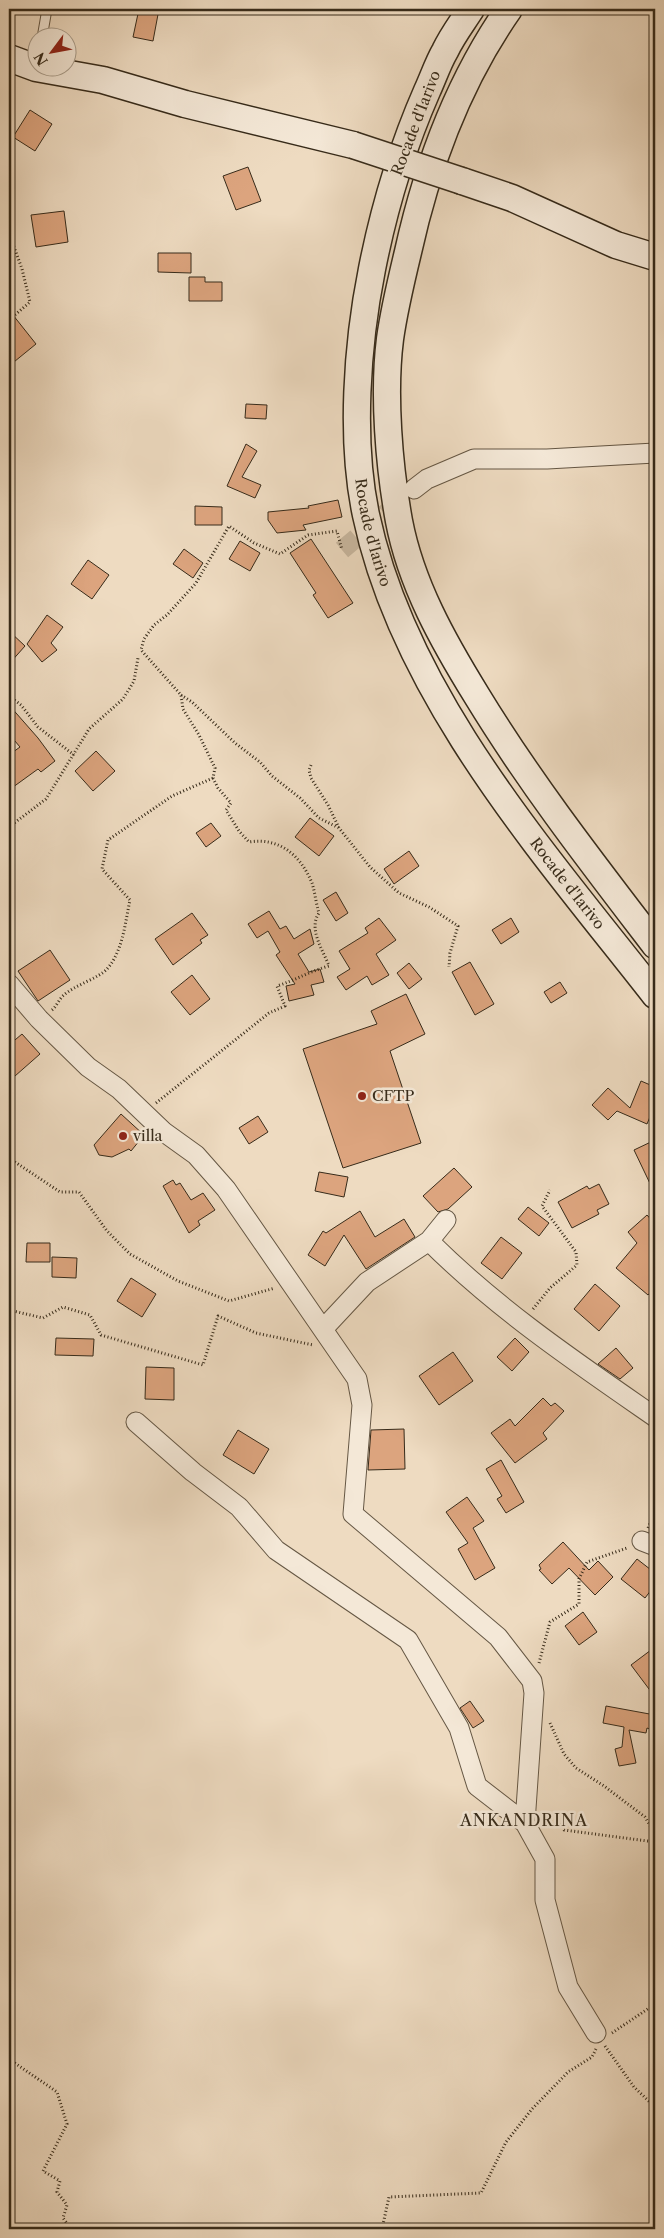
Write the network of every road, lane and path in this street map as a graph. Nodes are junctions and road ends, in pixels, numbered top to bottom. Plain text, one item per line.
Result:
1 (47, 9) edge
2 (471, 9) edge
3 (508, 9) edge
4 (44, 28) edge
5 (9, 58) edge
6 (28, 62) edge
7 (78, 74) edge
8 (9, 233) edge
9 (655, 257) edge
10 (9, 320) edge
11 (655, 453) edge
12 (414, 489) tunnel mouth
13 (342, 550) dead end
14 (138, 658) dead end
15 (181, 695) junction
16 (9, 696) edge
17 (74, 755) junction
18 (311, 765) dead end
19 (213, 778) junction
20 (9, 827) edge
21 (339, 828) junction
22 (655, 945) edge
23 (449, 967) dead end
24 (9, 984) edge
25 (655, 995) edge
26 (39, 1019) junction
27 (145, 1114) junction
28 (9, 1158) edge
29 (550, 1190) dead end
30 (446, 1220) dead end
31 (429, 1242) junction
32 (282, 1286) dead end
33 (9, 1310) edge
34 (520, 1319) junction
35 (324, 1328) junction
36 (314, 1345) dead end
37 (655, 1417) edge
38 (136, 1422) dead end
39 (655, 1500) edge
40 (649, 1544) edge
41 (533, 1687) junction
42 (525, 1823) junction
43 (655, 1834) edge
44 (655, 1842) edge
45 (655, 2004) edge
46 (599, 2036) junction
47 (9, 2059) edge
48 (655, 2107) edge
49 (71, 2229) edge
50 (382, 2229) edge

1 - 4 lane
2 - 25 main road, Rocade d'Iarivo
3 - 22 main road, Rocade d'Iarivo
5 - 6 main road
7 - 9 main road, bridge
8 - 10 path
11 - 12 street
13 - 15 path
14 - 17 path
15 - 19 path
15 - 21 path
16 - 17 path
17 - 20 path
18 - 21 path
19 - 26 path
19 - 27 path
21 - 23 path
24 - 26 street
26 - 27 street
27 - 35 street
28 - 32 path
29 - 34 path
30 - 31 street
31 - 34 street
31 - 35 street
33 - 36 path
34 - 37 street
35 - 41 street
38 - 42 street
39 - 40 path
40 - 41 path
41 - 42 street
41 - 43 path
42 - 44 path
42 - 46 street
45 - 46 path
46 - 48 path
46 - 50 path
47 - 49 path

